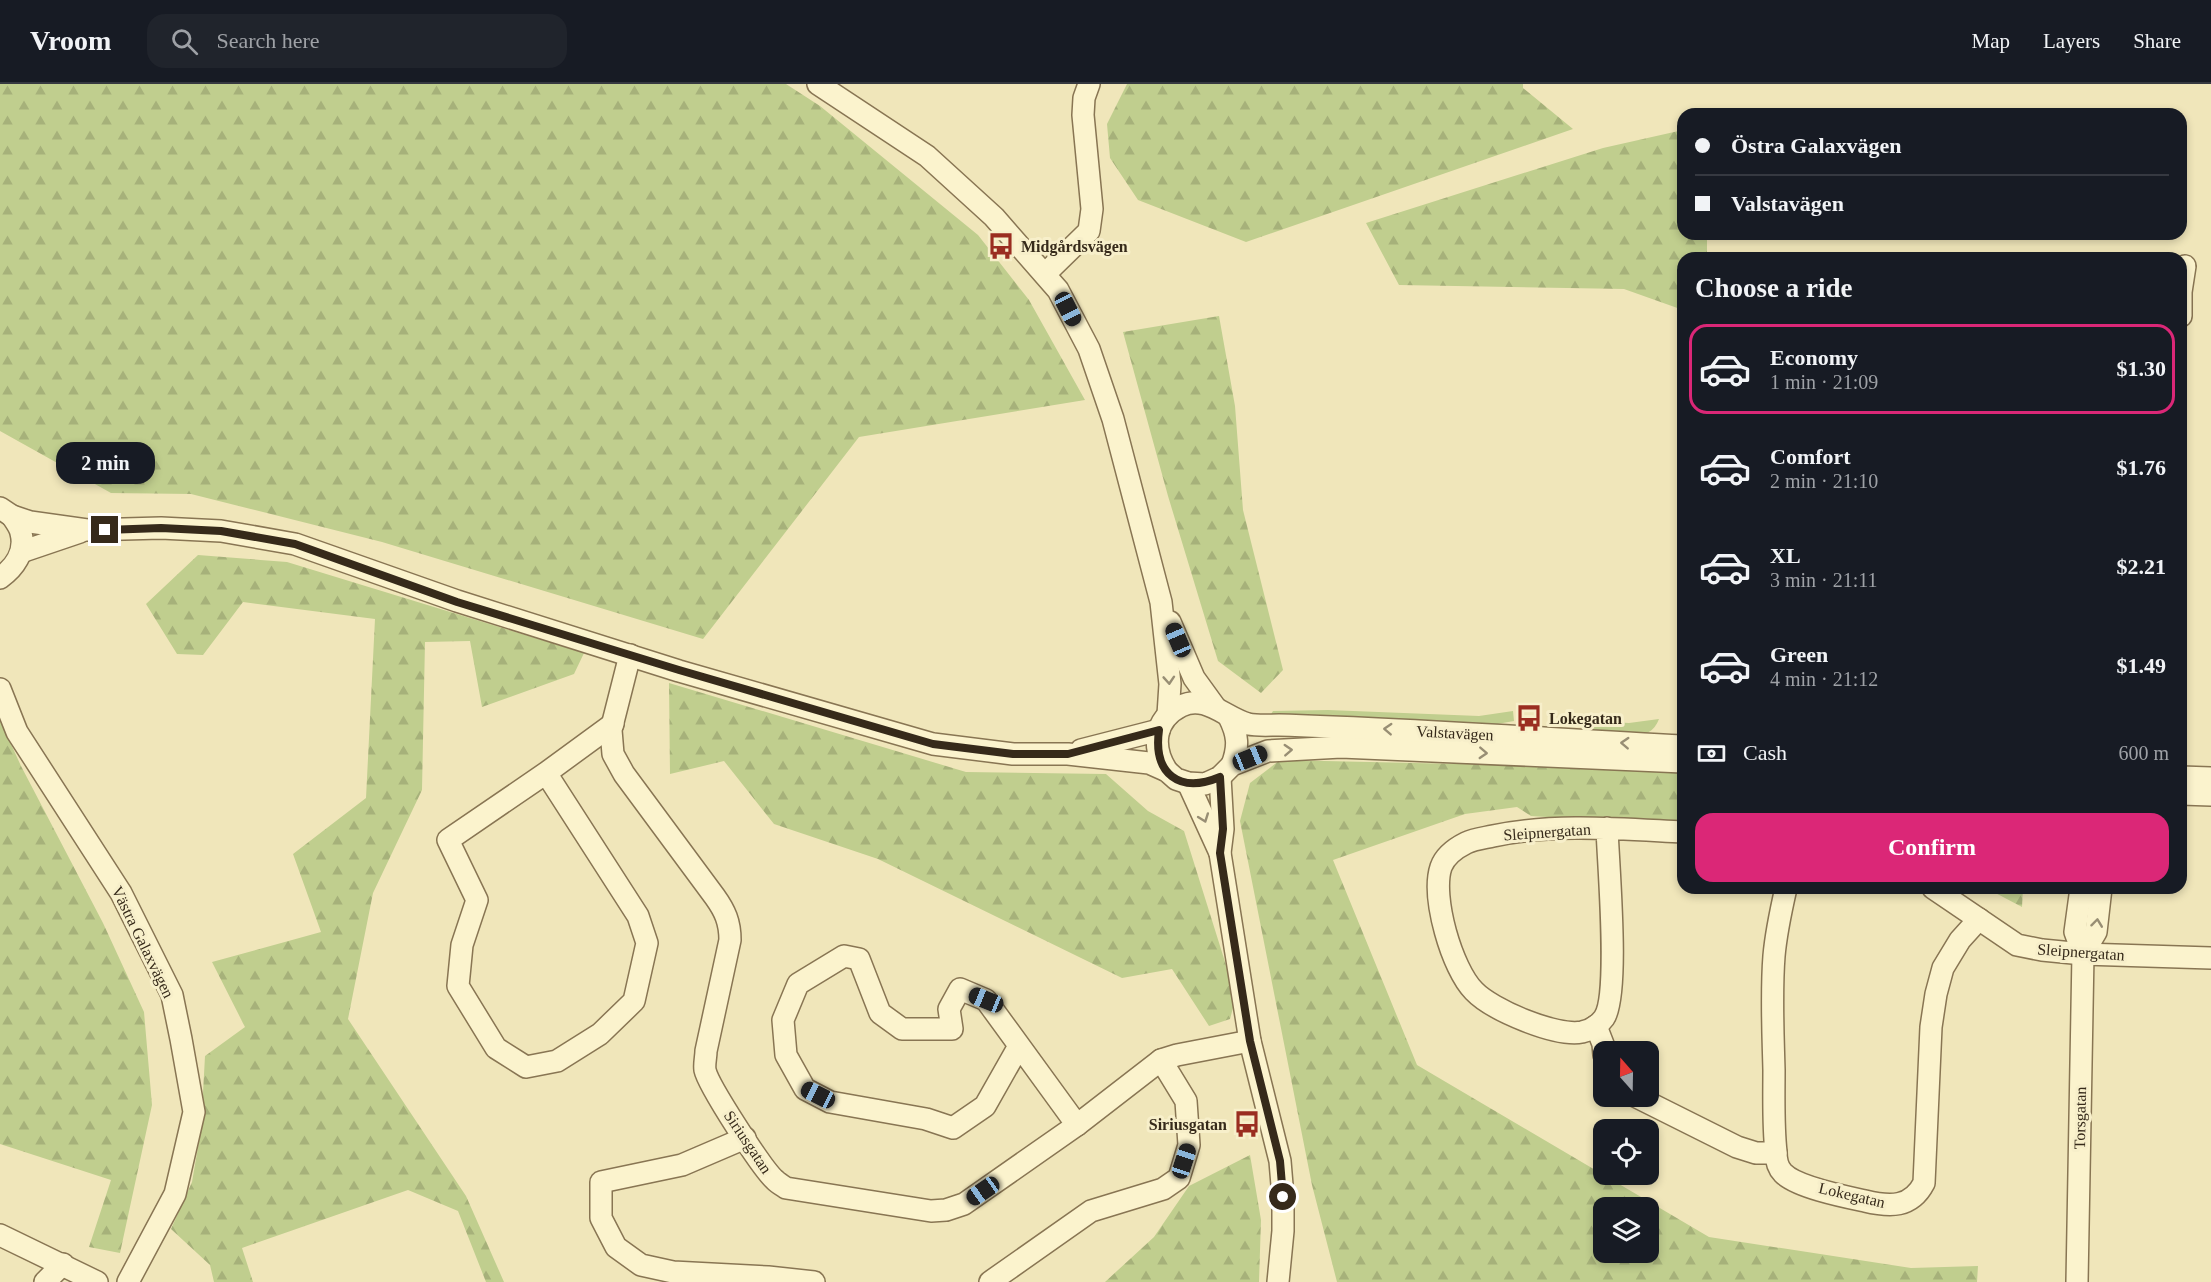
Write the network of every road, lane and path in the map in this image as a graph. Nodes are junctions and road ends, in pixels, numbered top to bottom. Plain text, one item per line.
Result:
1 (818, 84) edge
2 (1089, 84) edge
3 (1045, 274) junction
4 (6, 512) edge
5 (87, 530) junction
6 (21, 552) junction
7 (0, 578) edge
8 (1161, 602) junction
9 (630, 655) junction
10 (0, 689) edge
11 (1222, 712) junction
12 (1163, 722) junction
13 (612, 724) junction
14 (1677, 746) edge
15 (1068, 754) junction
16 (1677, 762) edge
17 (1167, 771) junction
18 (1226, 771) junction
19 (546, 773) junction
20 (2187, 777) edge
21 (2211, 778) edge
22 (1188, 783) junction
23 (2187, 794) edge
24 (2211, 795) edge
25 (1607, 828) junction
26 (1677, 832) edge
27 (1220, 853) junction
28 (1785, 894) edge
29 (1942, 894) edge
30 (2080, 894) edge
31 (2100, 894) edge
32 (1978, 919) junction
33 (2083, 954) junction
34 (2211, 958) edge
35 (1596, 1026) junction
36 (1250, 1041) junction
37 (1602, 1041) edge
38 (1019, 1046) junction
39 (1161, 1060) junction
40 (1657, 1107) edge
41 (1077, 1125) junction
42 (745, 1138) junction
43 (1776, 1153) junction
44 (0, 1236) edge
45 (63, 1264) junction
46 (45, 1282) edge
47 (97, 1282) edge
48 (128, 1282) edge
49 (814, 1282) edge
50 (990, 1282) edge
51 (1278, 1282) edge
52 (2077, 1282) edge

1 - 3 street
2 - 3 street
3 - 8 street
4 - 5 street, Valstavägen
4 - 6 street, Valstavägen
5 - 6 street, Valstavägen
5 - 9 street, Valstavägen
6 - 7 street
8 - 11 street
8 -> 12 street
9 - 13 street, Siriusgatan
9 - 15 street, Valstavägen
10 - 48 street, Västra Galaxvägen
11 - 12 street, Valstavägen
14 -> 11 street, Valstavägen
11 - 18 street
12 - 15 street, Valstavägen
12 - 17 street
13 - 19 street
13 - 42 street, Siriusgatan
15 - 17 street, Valstavägen
18 -> 16 street, Valstavägen
17 - 22 street, Valstavägen
18 - 22 street, Valstavägen
18 - 27 street
19 - 19 street
20 - 21 street
22 -> 27 street
23 - 24 street
25 - 26 street, Sleipnergatan
25 - 35 street, Sleipnergatan
25 - 35 street, Sleipnergatan
27 - 36 street
28 - 43 street, Lokegatan
29 - 32 street, Sleipnergatan
30 - 33 street, Torsgatan
33 -> 31 street, Torsgatan
32 - 33 street, Sleipnergatan
32 - 43 street, Lokegatan
33 - 34 street, Sleipnergatan
33 - 52 street, Torsgatan
35 - 37 street
36 - 39 street, Siriusgatan
36 - 51 street
38 - 38 street
38 - 41 street
39 - 41 street, Siriusgatan
39 - 50 street
40 - 43 street
41 - 42 street, Siriusgatan
42 - 49 street
44 - 45 street
45 - 46 street
45 - 47 street

